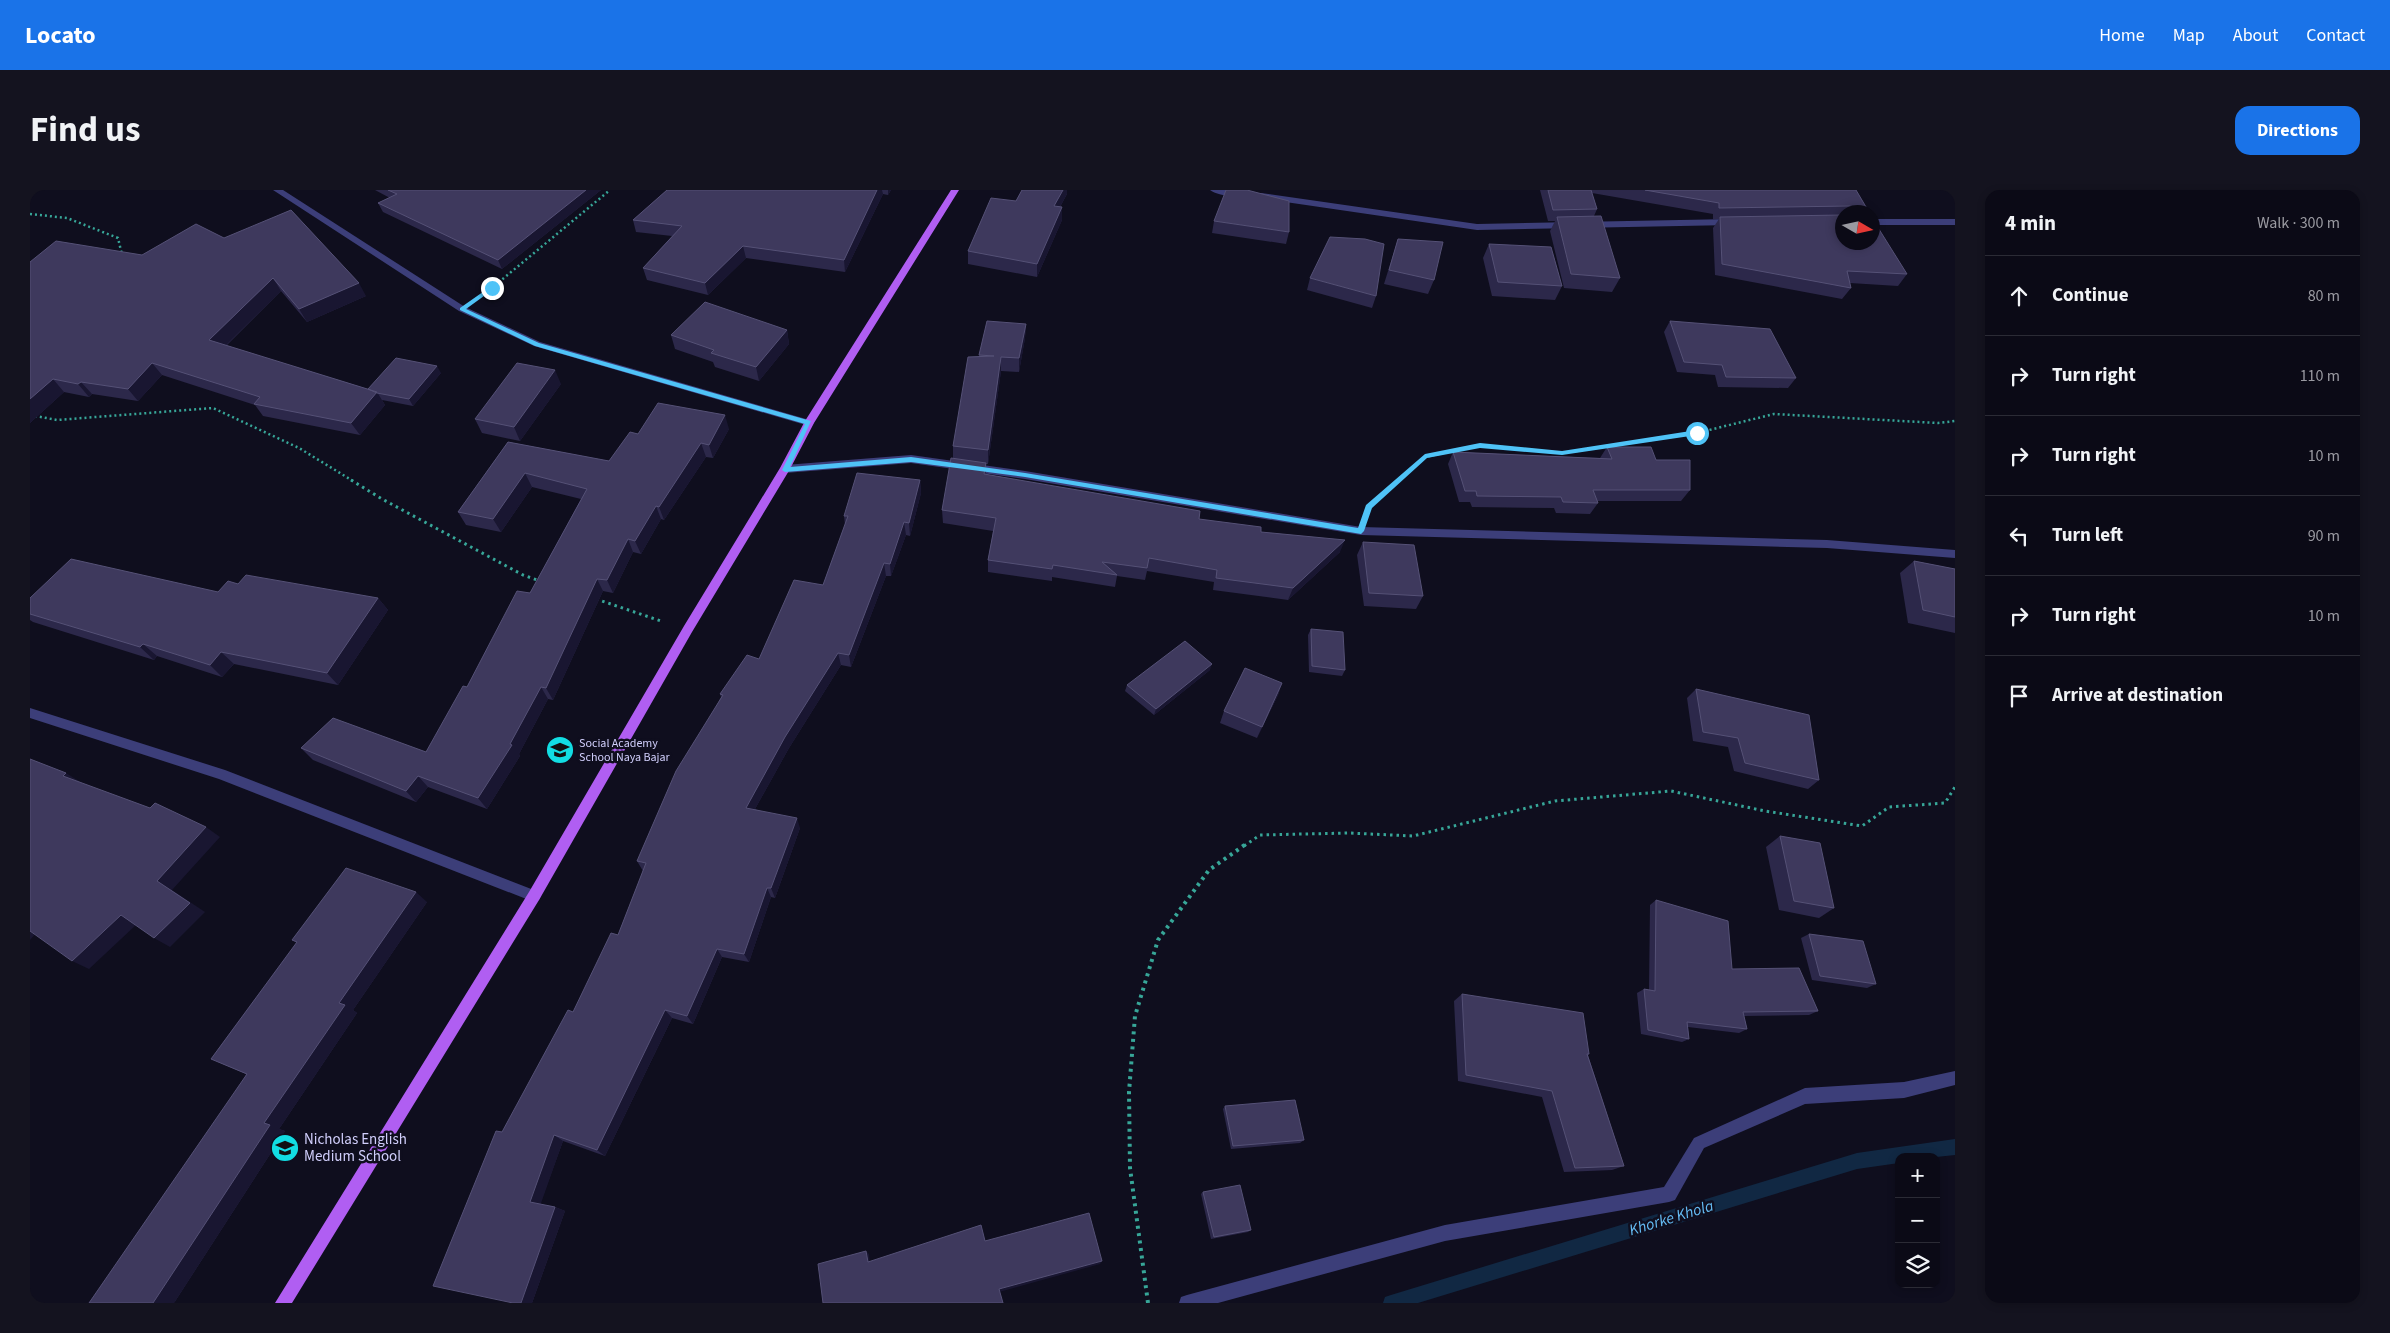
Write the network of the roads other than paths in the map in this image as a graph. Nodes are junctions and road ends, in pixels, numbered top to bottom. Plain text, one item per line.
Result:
1 (277, 190) edge
2 (956, 190) edge
3 (1214, 190) edge
4 (1744, 222) edge
5 (1880, 222) edge
6 (1955, 222) edge
7 (809, 423) junction
8 (785, 470) junction
9 (1955, 554) edge
10 (30, 713) edge
11 (534, 896) junction
12 (1955, 1078) edge
13 (283, 1303) edge
14 (1187, 1303) edge

1 - 7 street
2 - 7 main road
3 - 4 street
5 - 6 street
7 - 8 main road
8 - 9 street
8 - 11 main road
10 - 11 street
11 - 13 main road
12 - 14 street

